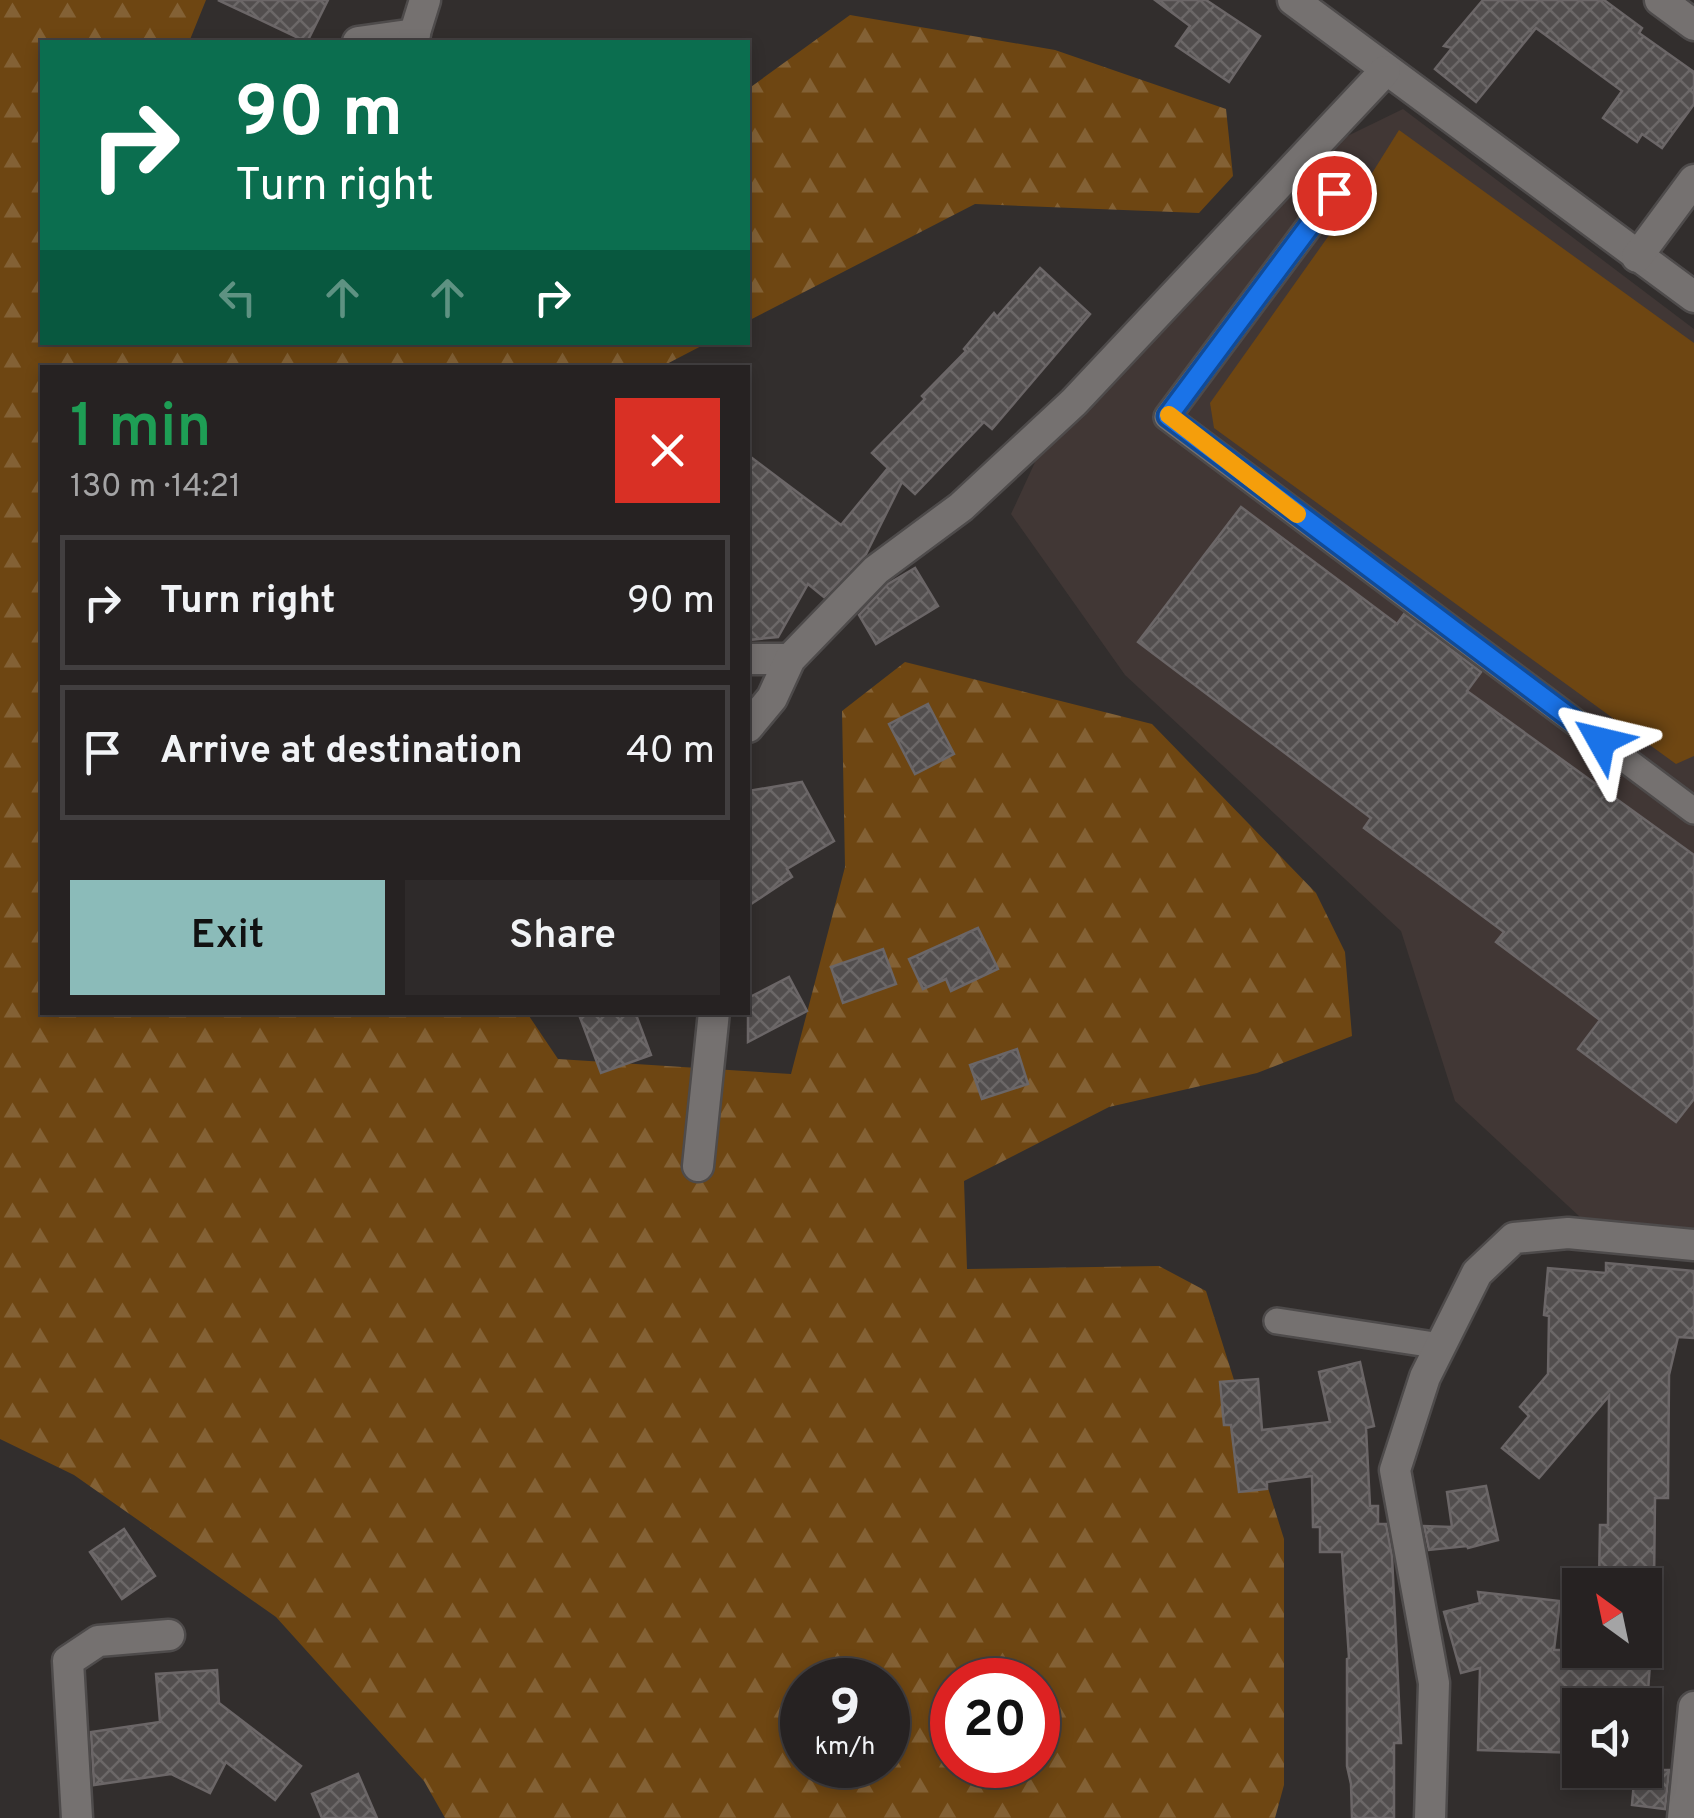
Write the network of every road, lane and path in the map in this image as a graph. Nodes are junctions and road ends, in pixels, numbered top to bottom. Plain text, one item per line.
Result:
1 (425, 0) edge
2 (1293, 0) edge
3 (1660, 0) edge
4 (1694, 25) edge
5 (414, 38) edge
6 (386, 40) edge
7 (1385, 71) junction
8 (1308, 154) junction
9 (1694, 180) edge
10 (1637, 257) junction
11 (1694, 297) edge
12 (750, 659) edge
13 (790, 659) junction
14 (750, 725) edge
15 (1694, 811) edge
16 (714, 1015) edge
17 (698, 1166) dead end
18 (1694, 1245) edge
19 (1278, 1321) dead end
20 (1441, 1346) junction
21 (169, 1636) dead end
22 (1694, 1707) edge
23 (77, 1818) edge
24 (1430, 1818) edge
25 (1684, 1818) edge

1 - 5 street
2 - 7 street
3 - 4 street
5 - 6 street
7 - 8 street
7 - 10 street
8 - 13 street
8 - 15 lane
9 - 10 street
10 - 11 street
12 - 13 street
13 - 14 street
16 - 17 street
18 - 20 street
19 - 20 lane
20 - 24 street
21 - 23 street
22 - 25 street

